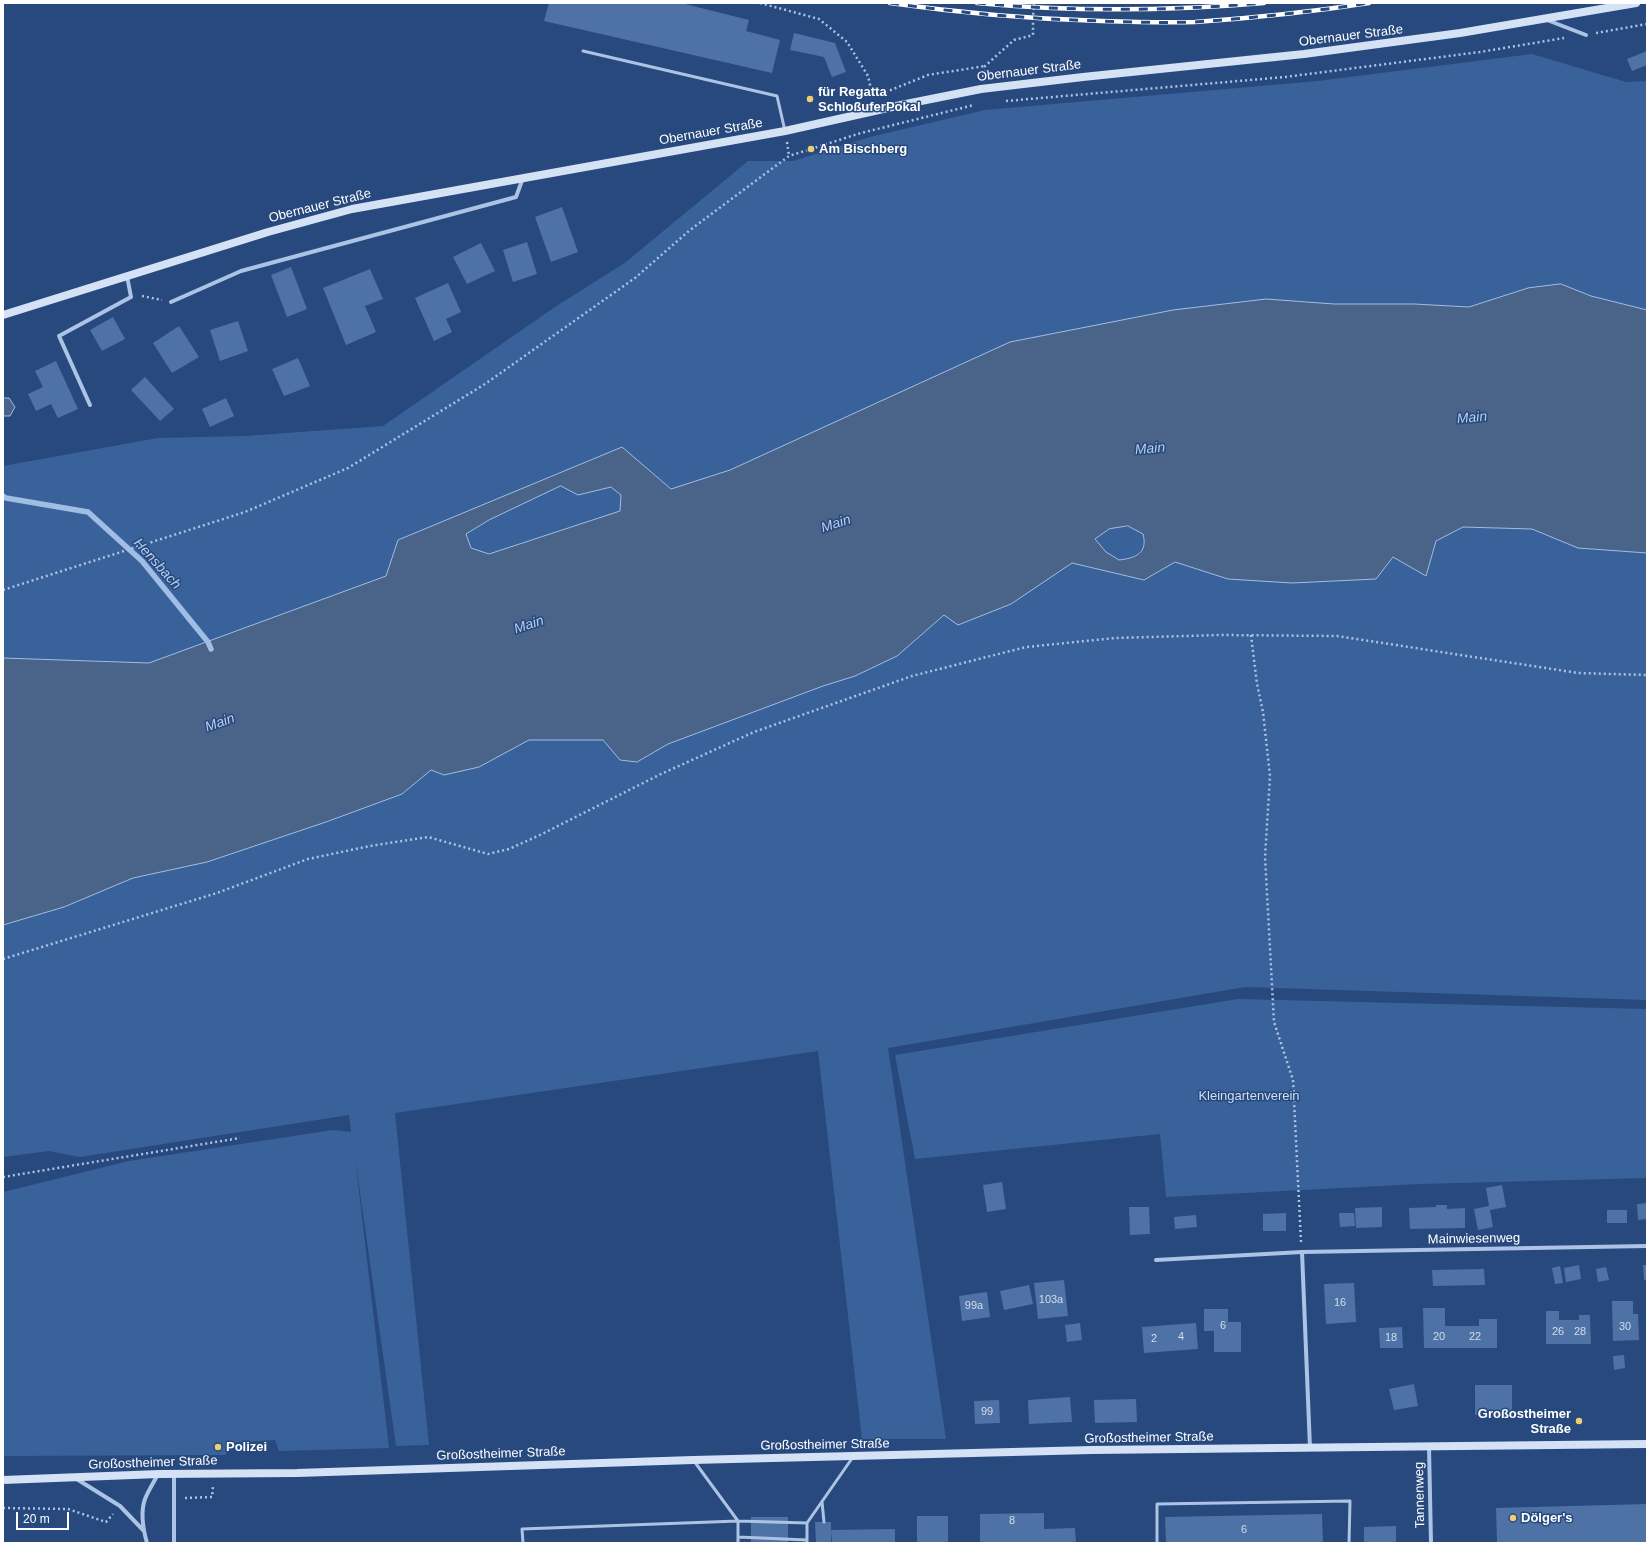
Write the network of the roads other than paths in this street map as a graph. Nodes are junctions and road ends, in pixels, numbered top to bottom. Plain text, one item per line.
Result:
1 (1636, 3) edge
2 (1543, 18) junction
3 (1586, 35) road end
4 (583, 52) dead end
5 (785, 131) junction
6 (523, 178) junction
7 (127, 276) junction
8 (170, 302) road end
9 (3, 315) edge
10 (90, 405) dead end
11 (1647, 1246) edge
12 (1302, 1252) junction
13 (1156, 1260) dead end
14 (1647, 1444) edge
15 (1429, 1447) junction
16 (1310, 1448) junction
17 (854, 1457) junction
18 (693, 1460) junction
19 (159, 1474) junction
20 (174, 1474) junction
21 (75, 1478) junction
22 (3, 1480) edge
23 (822, 1501) junction
24 (738, 1521) junction
25 (824, 1522) dead end
26 (807, 1523) junction
27 (143, 1530) junction
28 (738, 1537) junction
29 (807, 1541) edge
30 (147, 1543) edge
31 (174, 1543) edge
32 (523, 1543) edge
33 (738, 1543) edge
34 (1157, 1543) edge
35 (1349, 1543) edge
36 (1432, 1543) edge

1 - 2 main road, Obernauer Straße
2 - 3 street
2 - 5 main road, Obernauer Straße
4 - 5 lane
5 - 6 main road, Obernauer Straße
6 - 7 main road, Obernauer Straße
6 - 8 street
7 - 9 main road, Obernauer Straße
7 - 10 street
11 - 12 street, Mainwiesenweg
12 - 13 street, Mainwiesenweg
12 - 16 street
14 - 15 main road, Großostheimer Straße
15 - 16 main road, Großostheimer Straße
15 - 36 street, Tannenweg
16 - 17 main road, Großostheimer Straße
17 - 18 main road, Großostheimer Straße
17 - 23 lane
18 - 20 main road, Großostheimer Straße
18 - 24 lane
19 - 20 main road, Großostheimer Straße
19 - 21 main road, Großostheimer Straße
19 - 27 street
20 - 31 street
21 - 22 main road, Großostheimer Straße
21 - 27 street
23 - 25 lane
23 - 26 lane
24 - 26 lane
24 - 28 lane
24 - 32 lane
26 - 29 lane
27 - 30 street
28 - 29 lane
28 - 33 lane
34 - 35 lane

